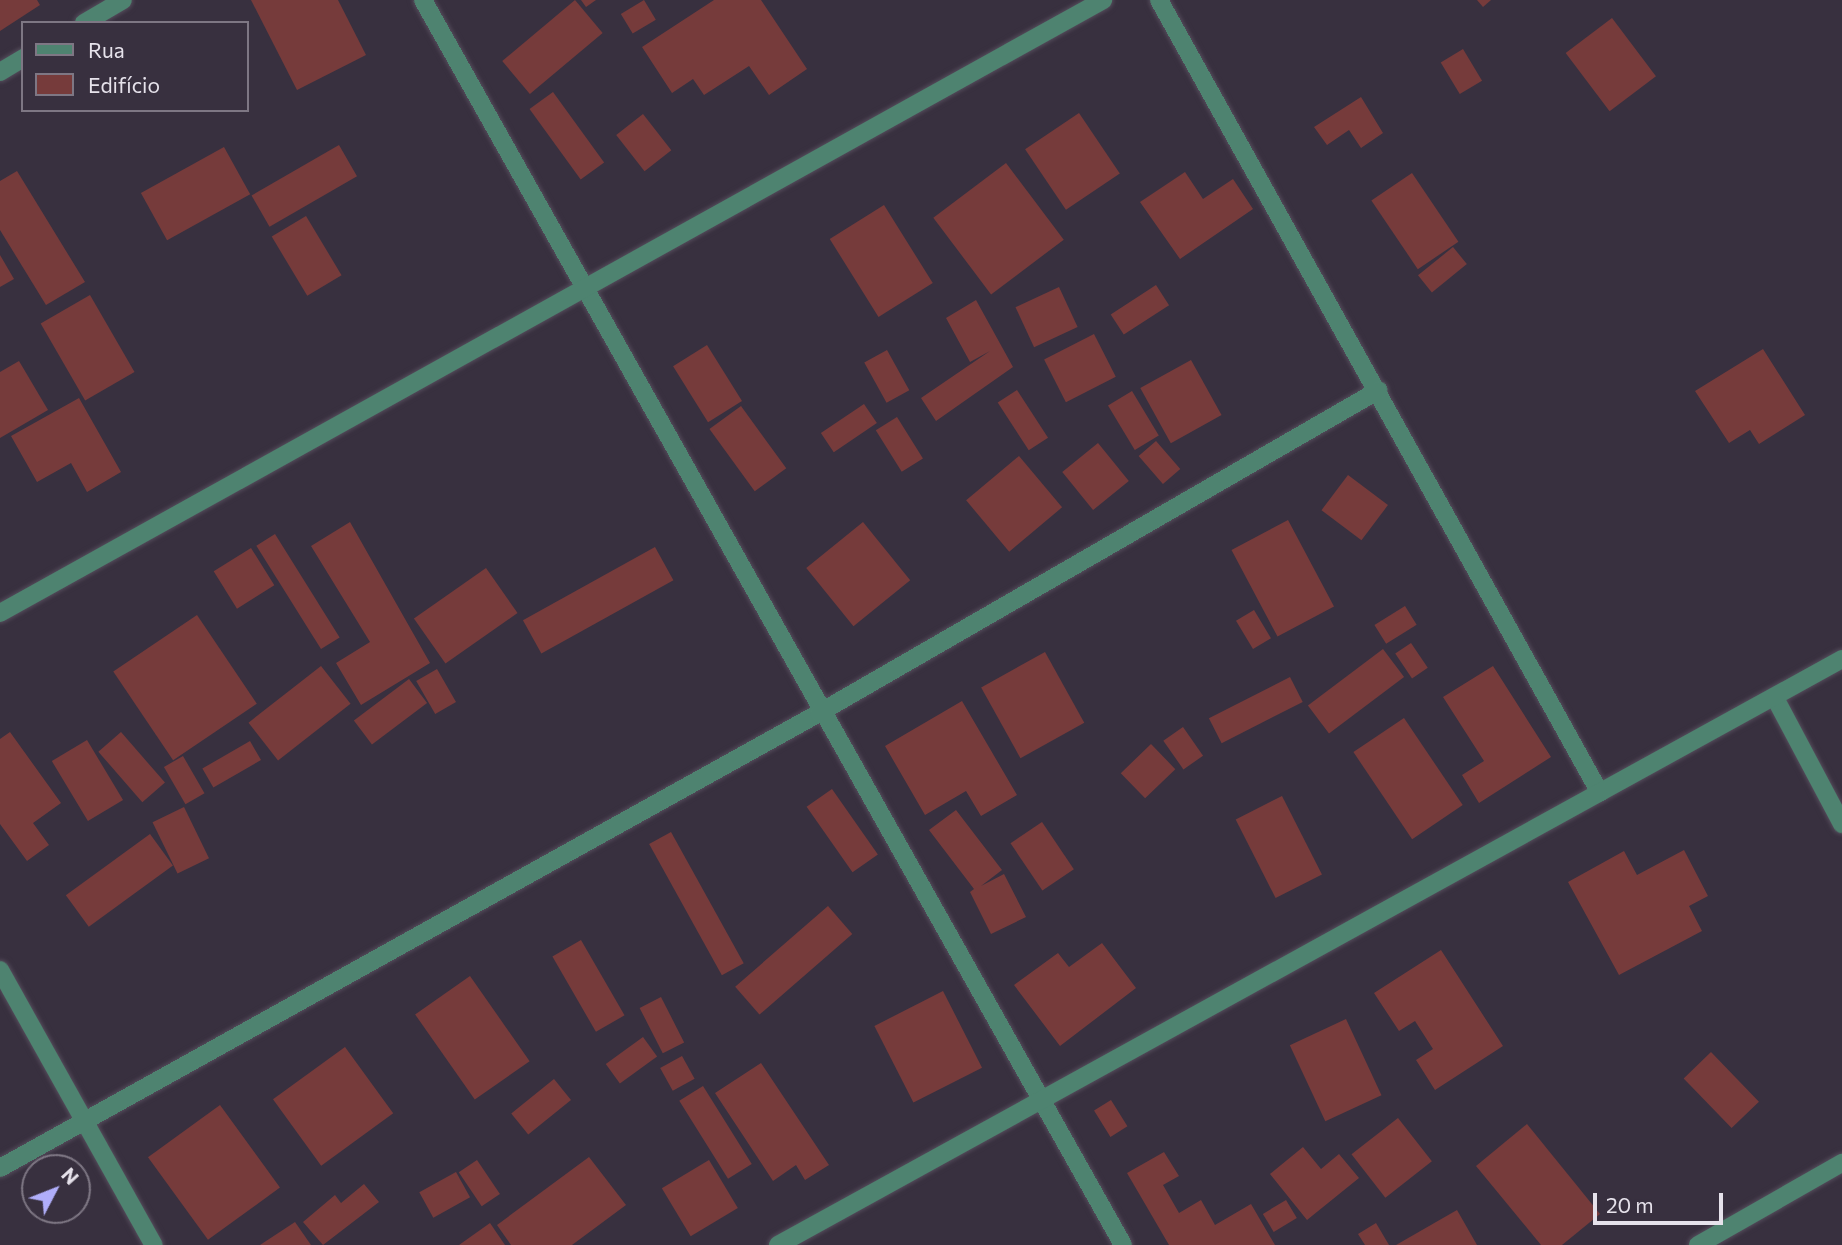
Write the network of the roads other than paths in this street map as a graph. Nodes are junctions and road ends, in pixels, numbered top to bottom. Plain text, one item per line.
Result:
1 (123, 0) edge
2 (423, 0) edge
3 (1103, 0) edge
4 (1159, 0) edge
5 (87, 21) edge
6 (21, 59) edge
7 (0, 72) edge
8 (585, 286) junction
9 (1379, 390) junction
10 (0, 613) edge
11 (1842, 659) edge
12 (1774, 698) junction
13 (819, 713) junction
14 (1600, 793) junction
15 (1842, 824) edge
16 (0, 970) edge
17 (1040, 1098) junction
18 (82, 1122) junction
19 (1842, 1163) edge
20 (0, 1168) edge
21 (154, 1245) edge
22 (778, 1245) edge
23 (1123, 1245) edge
24 (1698, 1245) edge

1 - 5 street
2 - 8 street
3 - 8 street
4 - 9 street
6 - 7 street
8 - 10 street
8 - 13 street
9 - 13 street
9 - 14 street
11 - 12 street
12 - 14 street
12 - 15 street
13 - 17 street
13 - 18 street
14 - 17 street
16 - 18 street
17 - 22 street
17 - 23 street
18 - 20 street
18 - 21 street
19 - 24 street

